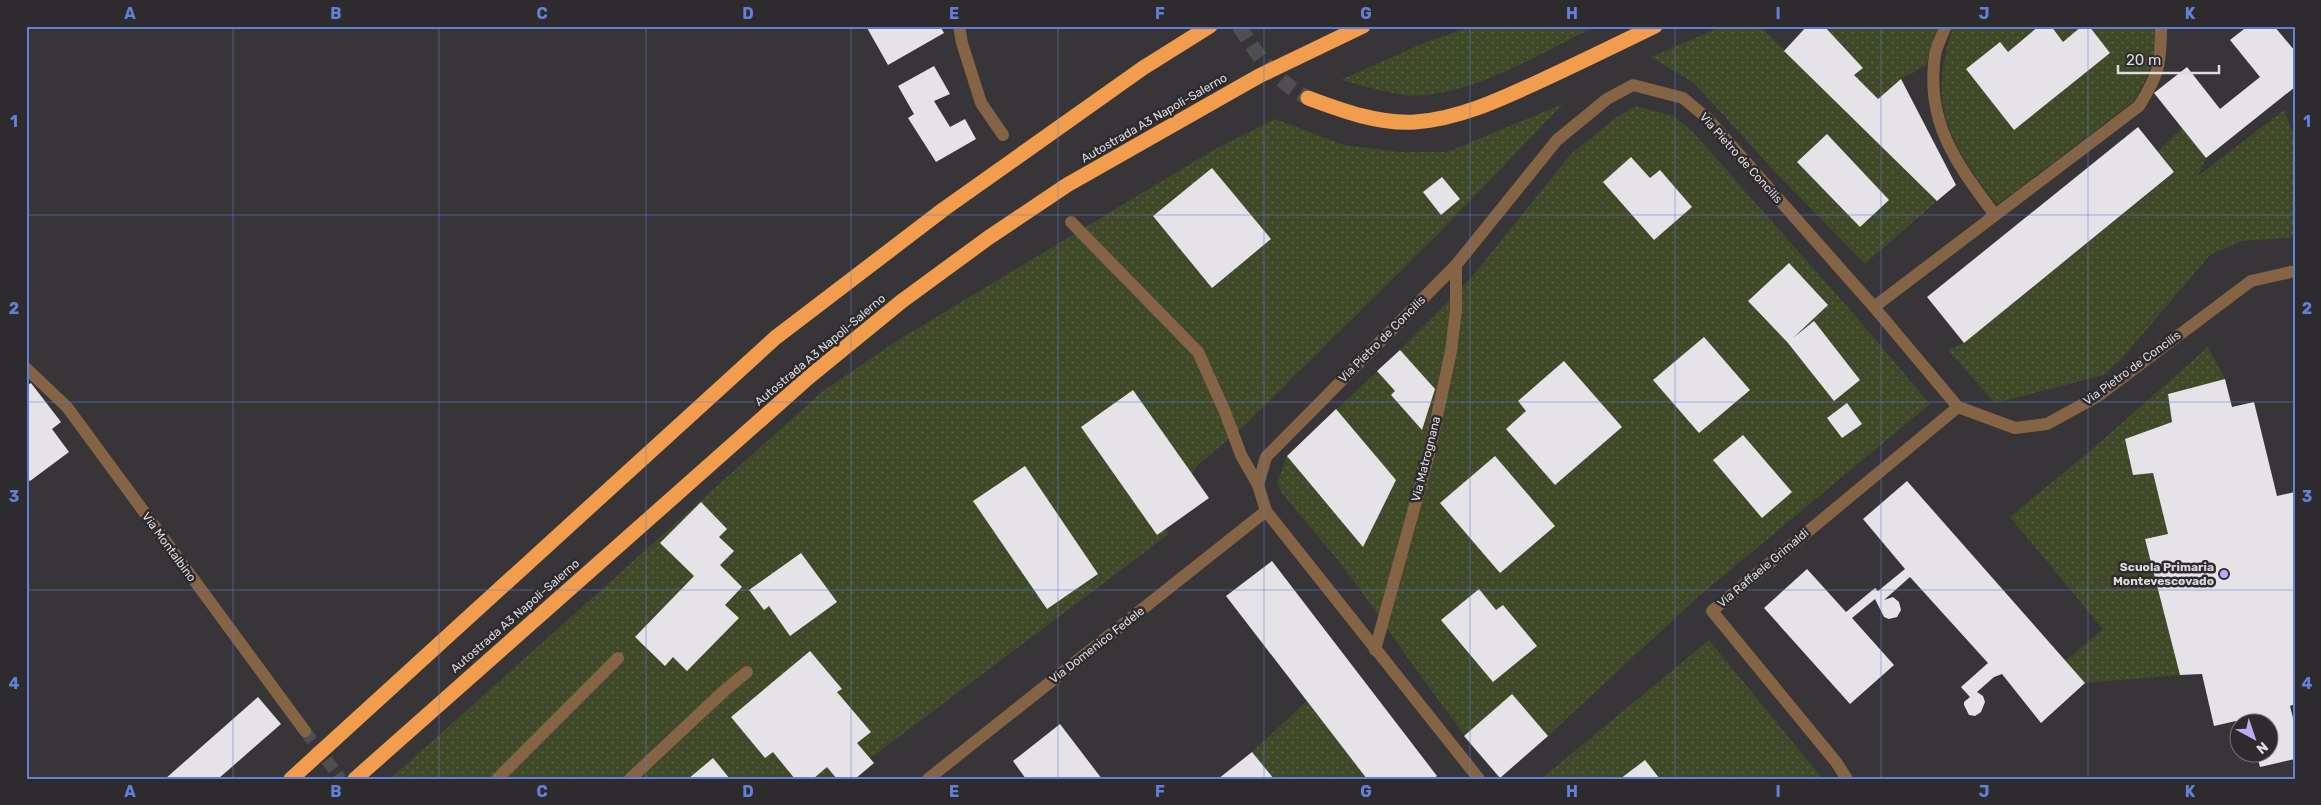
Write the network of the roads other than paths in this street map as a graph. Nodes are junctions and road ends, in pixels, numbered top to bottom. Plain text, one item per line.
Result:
1 (958, 26) edge
2 (1210, 26) edge
3 (1363, 26) edge
4 (1655, 26) edge
5 (1946, 26) edge
6 (2161, 26) edge
7 (1308, 98) tunnel mouth
8 (1003, 136) dead end
9 (1995, 215) junction
10 (1071, 222) dead end
11 (1456, 265) junction
12 (2295, 271) edge
13 (1874, 307) junction
14 (26, 368) edge
15 (1958, 407) junction
16 (1258, 485) junction
17 (1266, 511) junction
18 (1375, 650) junction
19 (618, 658) dead end
20 (747, 672) dead end
21 (305, 731) tunnel mouth
22 (291, 779) edge
23 (355, 779) edge
24 (497, 779) edge
25 (630, 779) edge
26 (928, 779) edge
27 (1478, 779) edge
28 (1847, 779) edge

1 - 8 street
2 - 22 highway
3 - 23 highway, Autostrada A3 Napoli-Salerno
4 - 7 highway
5 - 9 street
6 - 9 street
9 - 13 street
10 - 16 street
11 - 13 street, Via Pietro de Concilis
11 - 16 street, Via Pietro de Concilis
11 - 18 street, Via Matrognana
12 - 15 street, Via Pietro de Concilis
13 - 15 street, Via Pietro de Concilis
14 - 21 street, Via Montalbino
15 - 28 street, Via Raffaele Grimaldi
16 - 17 street
17 - 18 street
17 - 26 street, Via Domenico Fedele
18 - 27 street
19 - 24 street
20 - 25 street

